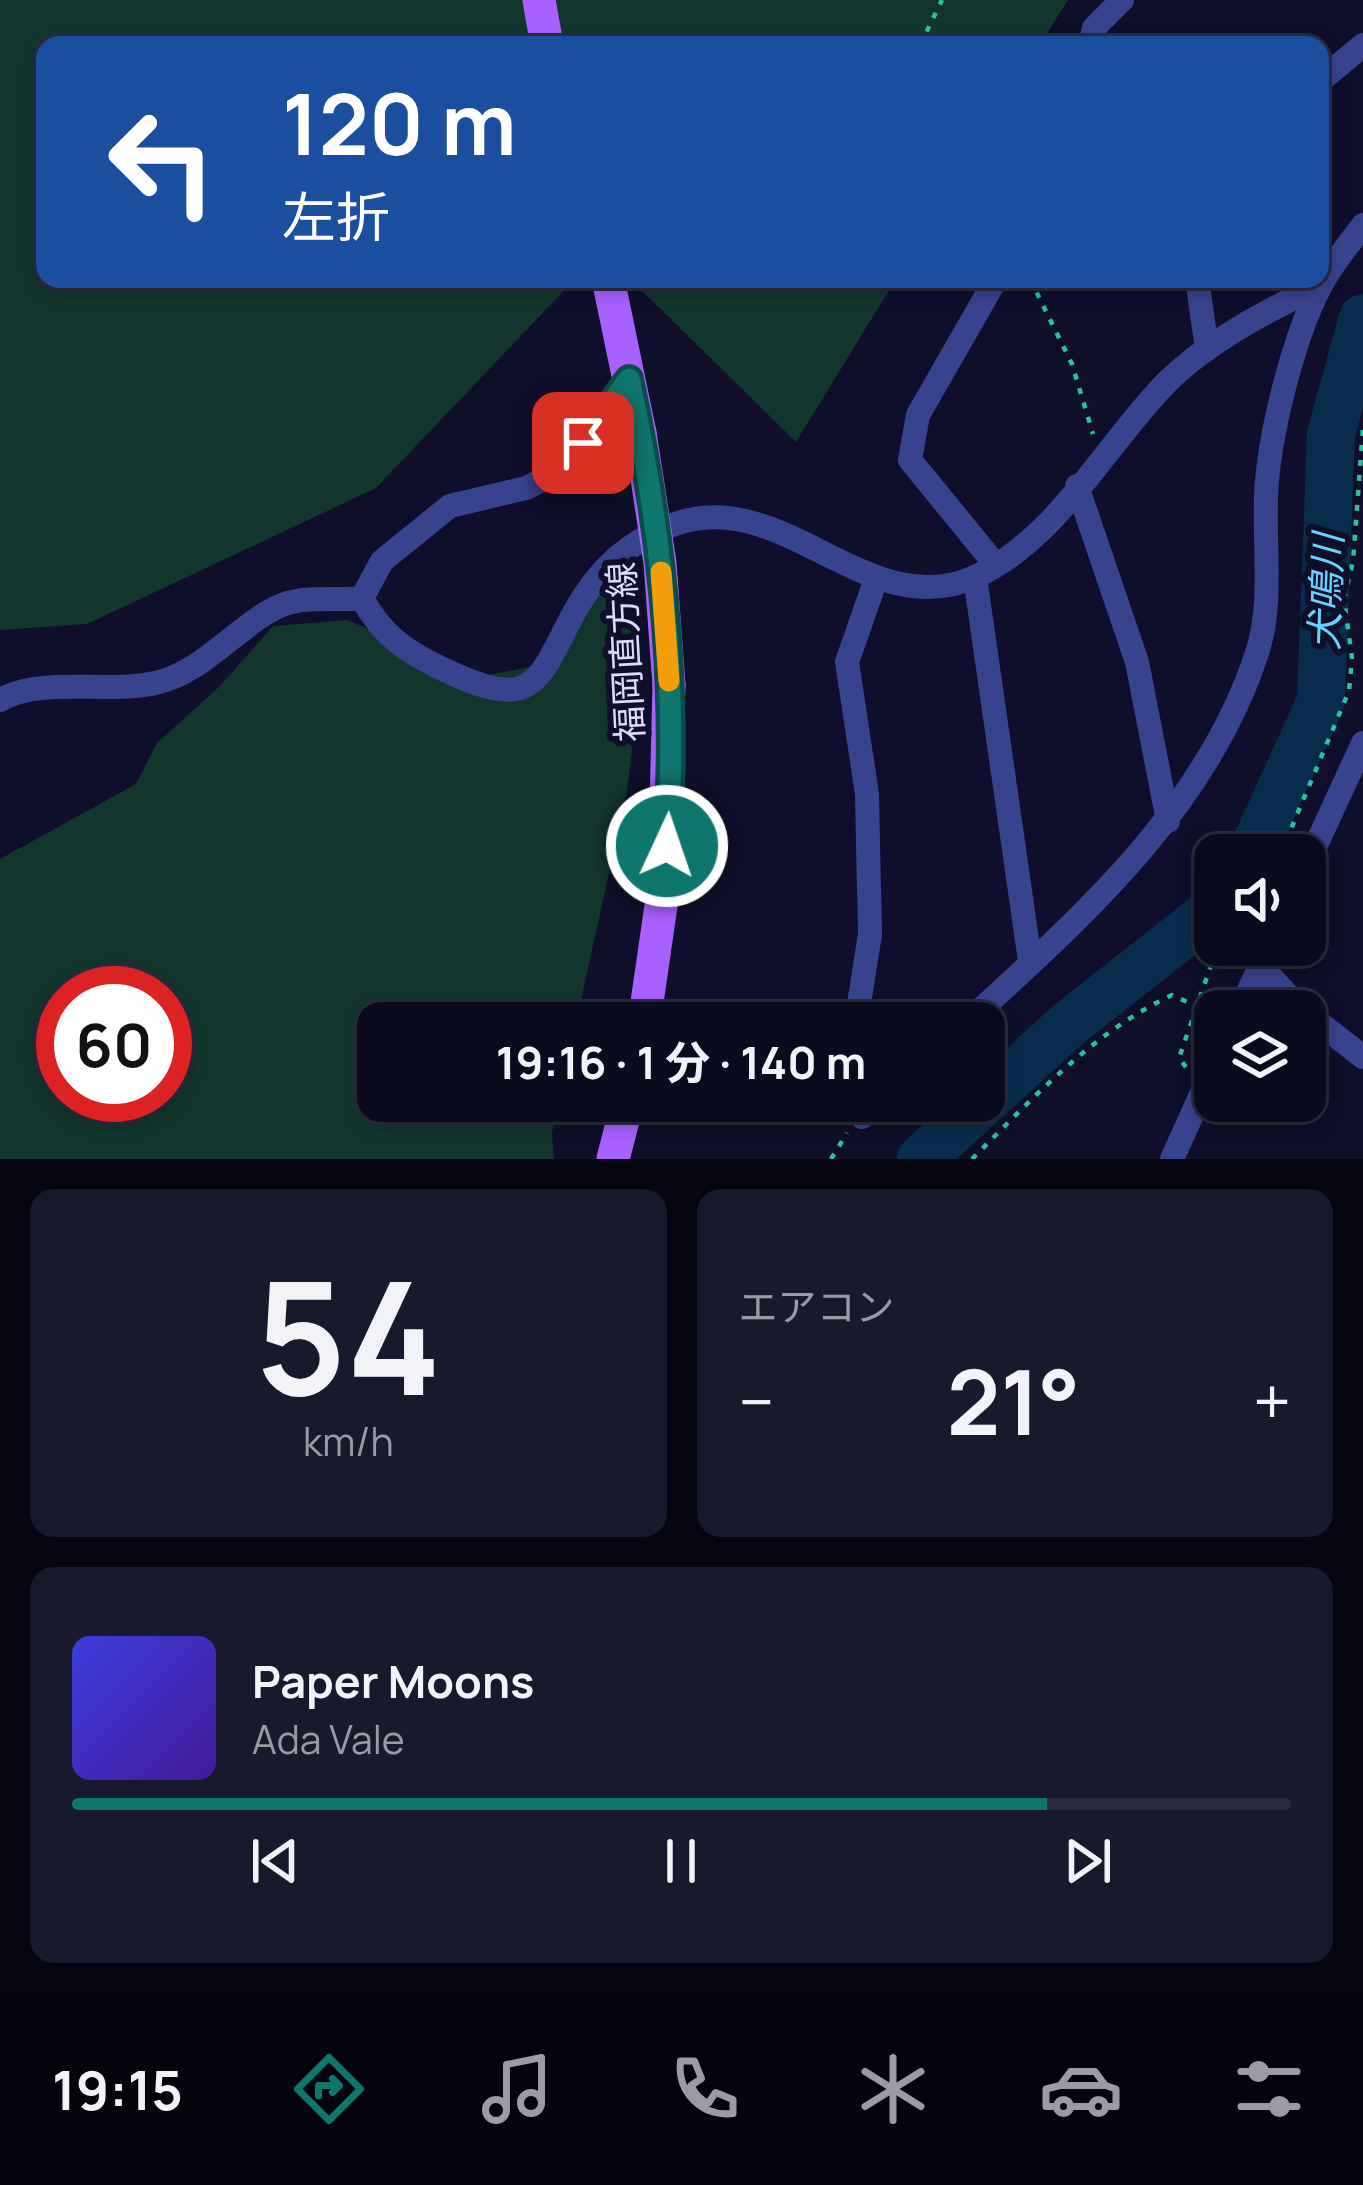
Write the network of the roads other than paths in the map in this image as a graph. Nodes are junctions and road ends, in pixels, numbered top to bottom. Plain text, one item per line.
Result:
1 (539, 0) edge
2 (1122, 0) edge
3 (545, 36) edge
4 (1092, 36) edge
5 (1363, 45) edge
6 (1329, 73) edge
7 (1363, 225) edge
8 (1329, 272) edge
9 (610, 288) edge
10 (991, 288) edge
11 (1198, 288) edge
12 (1315, 288) edge
13 (1319, 288) edge
14 (1207, 349) junction
15 (629, 379) junction
16 (1077, 486) junction
17 (985, 570) junction
18 (876, 579) junction
19 (362, 598) junction
20 (0, 700) edge
21 (1363, 743) edge
22 (1168, 821) junction
23 (1321, 834) edge
24 (1030, 961) junction
25 (647, 1002) edge
26 (859, 1002) edge
27 (988, 1002) edge
28 (1326, 1029) edge
29 (1363, 1057) edge
30 (1194, 1109) edge
31 (623, 1122) edge
32 (613, 1159) edge
33 (1172, 1159) edge

1 - 3 main road
2 - 4 street
5 - 6 street
7 - 8 street
9 - 15 main road, 福岡直方線
10 - 17 street
11 - 14 street
12 - 14 street
13 - 22 street
14 - 16 street
15 - 19 street
15 - 25 main road, 福岡直方線, bridge
16 - 17 street
16 - 22 street
17 - 18 street
17 - 24 street
18 - 19 street
18 - 26 street
19 - 20 street
21 - 23 street
22 - 24 street
24 - 27 street
28 - 29 street
30 - 33 street
31 - 32 main road

